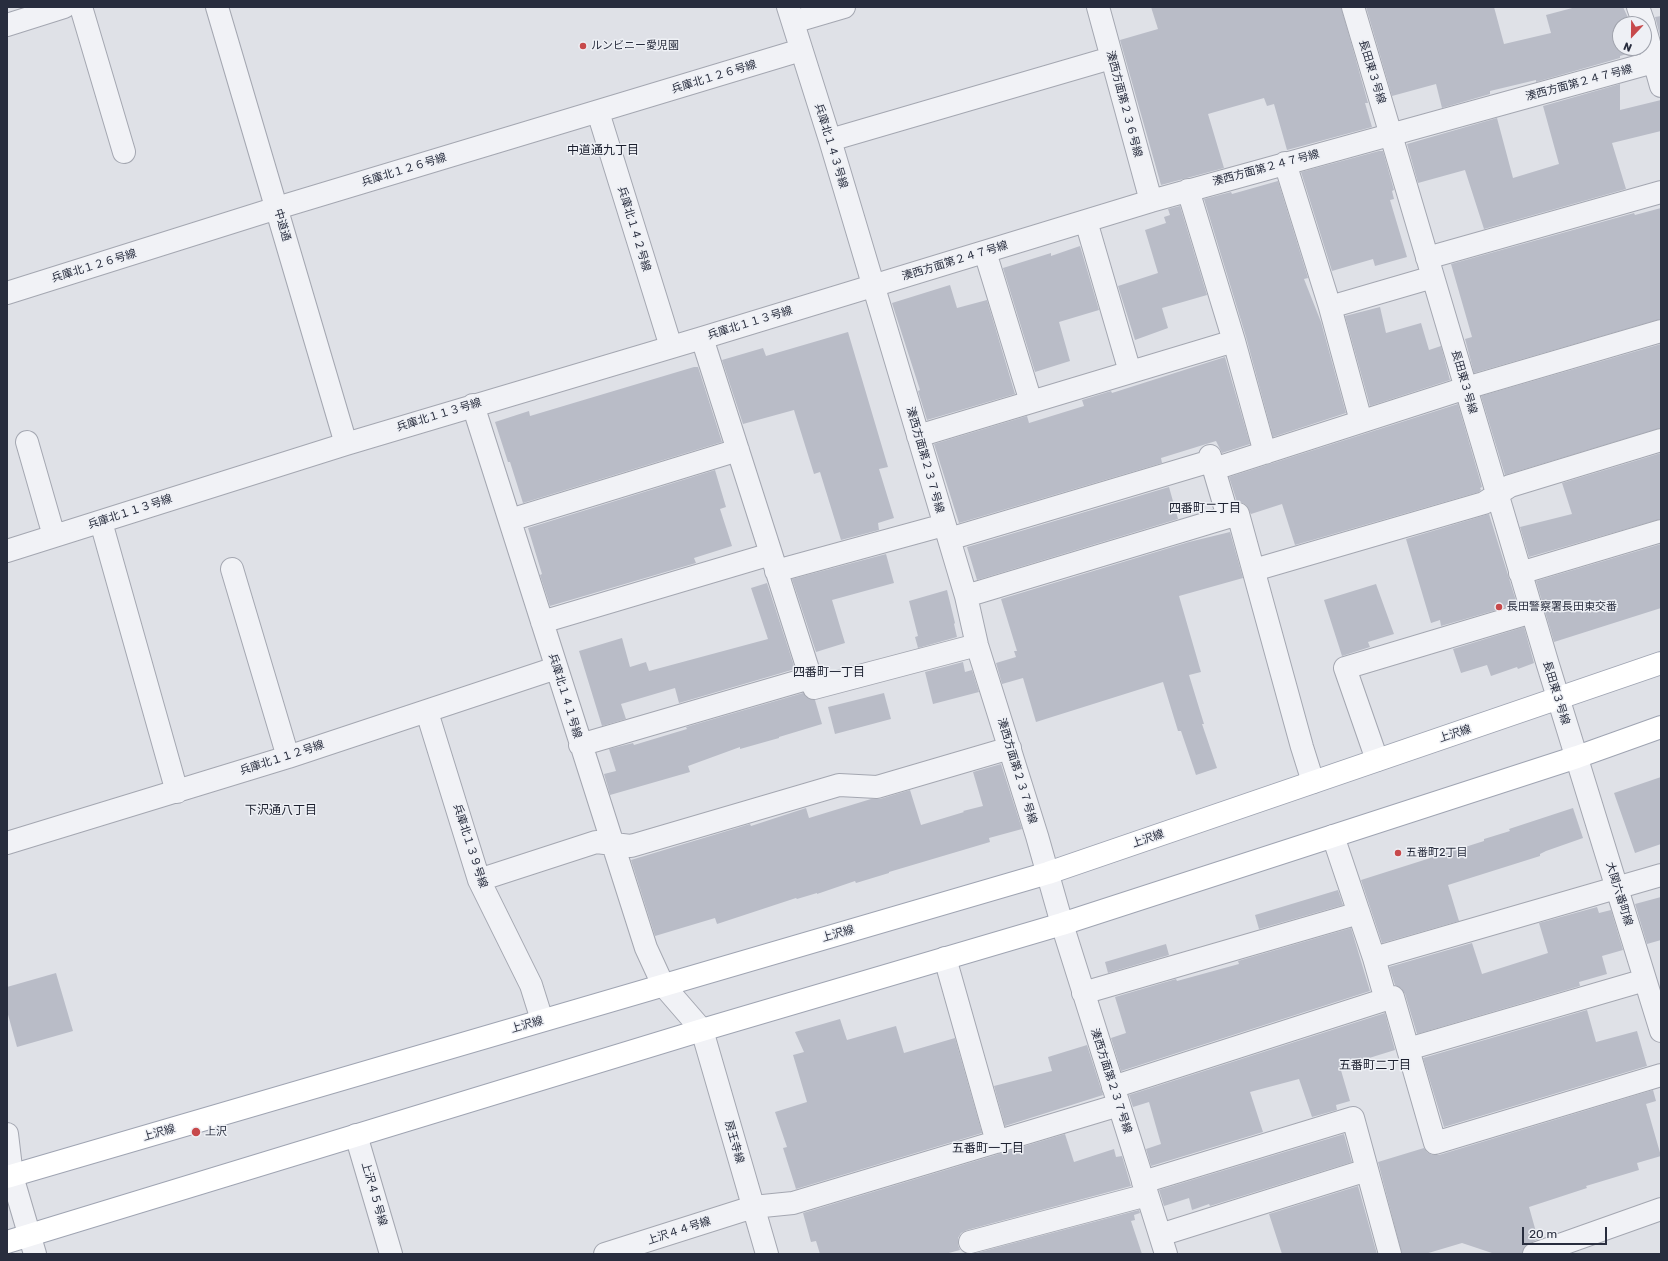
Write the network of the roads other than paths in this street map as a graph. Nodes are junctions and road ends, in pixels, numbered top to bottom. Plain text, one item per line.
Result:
1 (64, 7) edge
2 (81, 7) edge
3 (216, 7) edge
4 (844, 7) edge
5 (1098, 7) edge
6 (1353, 7) edge
7 (790, 14) edge
8 (7, 25) edge
9 (1652, 46) edge
10 (801, 50) junction
11 (1111, 58) junction
12 (1658, 61) edge
13 (1661, 86) edge
14 (598, 112) junction
15 (1391, 135) junction
16 (830, 140) junction
17 (124, 152) dead end
18 (1285, 163) junction
19 (1188, 190) junction
20 (1661, 192) edge
21 (1151, 201) junction
22 (277, 208) junction
23 (1086, 221) junction
24 (984, 252) junction
25 (1430, 268) junction
26 (874, 286) junction
27 (7, 293) edge
28 (1330, 307) junction
29 (1661, 331) edge
30 (702, 338) junction
31 (1234, 341) junction
32 (671, 347) junction
33 (1130, 372) junction
34 (1466, 388) junction
35 (1031, 402) junction
36 (472, 405) junction
37 (1361, 421) junction
38 (918, 436) junction
39 (1661, 440) edge
40 (27, 442) dead end
41 (346, 444) junction
42 (738, 450) junction
43 (1265, 453) junction
44 (1212, 460) junction
45 (1497, 494) junction
46 (1228, 517) junction
47 (510, 520) junction
48 (101, 522) junction
49 (1661, 531) edge
50 (946, 532) junction
51 (54, 536) junction
52 (7, 551) edge
53 (774, 562) junction
54 (232, 569) dead end
55 (1254, 570) junction
56 (1520, 573) junction
57 (966, 596) junction
58 (1532, 612) junction
59 (542, 622) junction
60 (977, 645) junction
61 (1661, 663) edge
62 (556, 668) junction
63 (810, 678) junction
64 (1558, 700) junction
65 (427, 712) junction
66 (1661, 727) edge
67 (580, 745) junction
68 (1010, 748) junction
69 (288, 757) junction
70 (1577, 757) junction
71 (1377, 760) junction
72 (1313, 782) junction
73 (177, 792) junction
74 (1333, 836) junction
75 (7, 844) edge
76 (612, 844) junction
77 (1048, 873) junction
78 (1661, 875) edge
79 (479, 880) junction
80 (1618, 888) junction
81 (1359, 913) junction
82 (1062, 924) junction
83 (945, 958) junction
84 (1374, 958) junction
85 (1645, 980) junction
86 (664, 985) junction
87 (1083, 993) junction
88 (1386, 1000) junction
89 (542, 1020) junction
90 (702, 1030) junction
91 (1661, 1031) edge
92 (1408, 1049) junction
93 (1661, 1074) edge
94 (1116, 1096) junction
95 (7, 1134) edge
96 (356, 1135) junction
97 (997, 1142) junction
98 (1367, 1170) junction
99 (9, 1174) edge
100 (1145, 1188) junction
101 (753, 1207) junction
102 (1661, 1209) edge
103 (7, 1242) edge
104 (970, 1242) dead end
105 (33, 1244) edge
106 (1163, 1245) edge
107 (1577, 1247) edge
108 (612, 1253) edge
109 (391, 1254) edge
110 (767, 1254) edge
111 (1390, 1254) edge
112 (1534, 1254) edge

1 - 8 street
2 - 17 street
3 - 22 street, 中道通
4 - 7 street
5 - 11 street, 湊西方面第２３６号線
6 - 15 street, 長田東３号線
7 - 10 street, 兵庫北１４３号線
9 - 12 street
10 - 14 street, 兵庫北１２６号線
10 - 16 street, 兵庫北１４３号線
11 - 16 street
11 - 21 street, 湊西方面第２３６号線
12 - 13 street
12 - 15 street, 湊西方面第２４７号線
14 - 22 street, 兵庫北１２６号線
14 - 32 street, 兵庫北１４２号線
15 - 18 street, 湊西方面第２４７号線
15 - 25 street, 長田東３号線
16 - 26 street, 兵庫北１４３号線
18 - 19 street, 湊西方面第２４７号線
18 - 28 street
19 - 21 street, 湊西方面第２４７号線
19 - 31 street
20 - 25 street
21 - 23 street, 湊西方面第２４７号線
22 - 27 street, 兵庫北１２６号線
22 - 41 street, 中道通
23 - 24 street, 湊西方面第２４７号線
23 - 33 street
24 - 26 street, 湊西方面第２４７号線
24 - 35 street
25 - 28 street
25 - 34 street, 長田東３号線
26 - 30 street, 兵庫北１１３号線
26 - 38 street, 湊西方面第２３７号線
28 - 37 street
29 - 34 street
30 - 32 street, 兵庫北１１３号線
30 - 42 street
31 - 33 street
31 - 43 street
32 - 36 street, 兵庫北１１３号線
33 - 35 street
34 - 37 street
34 - 45 street, 長田東３号線
35 - 38 street
36 - 41 street, 兵庫北１１３号線
36 - 47 street, 兵庫北１４１号線
37 - 43 street
38 - 50 street, 湊西方面第２３７号線
39 - 45 street
40 - 51 street
41 - 48 street, 兵庫北１１３号線
42 - 47 street
42 - 53 street
43 - 44 street
44 - 46 street
44 - 50 street
45 - 55 street
45 - 56 street, 長田東３号線
46 - 55 street
46 - 57 street
47 - 59 street, 兵庫北１４１号線
48 - 51 street, 兵庫北１１３号線
48 - 73 street
49 - 56 street
50 - 53 street
50 - 57 street, 湊西方面第２３７号線
51 - 52 street, 兵庫北１１３号線
53 - 59 street
53 - 63 street
54 - 69 street
55 - 72 street
56 - 58 street, 長田東３号線
57 - 60 street, 湊西方面第２３７号線
58 - 64 street, 長田東３号線
58 - 71 street
59 - 62 street, 兵庫北１４１号線
60 - 63 street
60 - 68 street, 湊西方面第２３７号線
61 - 64 main road, 上沢線
62 - 65 street, 兵庫北１１２号線
62 - 67 street, 兵庫北１４１号線
63 - 67 street
64 - 70 street, 長田東３号線
64 - 71 main road, 上沢線
65 - 69 street, 兵庫北１１２号線
65 - 79 street, 兵庫北１３９号線
66 - 70 main road
67 - 76 street, 兵庫北１４１号線
68 - 76 street
68 - 77 street, 湊西方面第２３７号線
69 - 73 street, 兵庫北１１２号線
70 - 74 main road
70 - 80 street, 大関六番町線
71 - 72 main road, 上沢線
72 - 77 main road, 上沢線
73 - 75 street, 兵庫北１１２号線
74 - 81 street
74 - 82 main road
76 - 79 street
76 - 86 street, 兵庫北１４１号線
77 - 82 street, 湊西方面第２３７号線
77 - 86 main road, 上沢線
78 - 80 street
79 - 89 street, 兵庫北１３９号線
80 - 84 street
80 - 85 street, 大関六番町線
81 - 84 street
81 - 87 street
82 - 83 main road
82 - 87 street, 湊西方面第２３７号線
83 - 90 main road
83 - 97 street
84 - 88 street
85 - 91 street, 大関六番町線
85 - 92 street
86 - 89 main road, 上沢線
86 - 90 street, 兵庫北１４１号線
87 - 94 street, 湊西方面第２３７号線
88 - 92 street
88 - 94 street, 上沢４４号線
89 - 99 main road, 上沢線
90 - 96 main road
90 - 101 street, 房王寺線
92 - 93 street
94 - 97 street, 上沢４４号線
94 - 100 street, 湊西方面第２３７号線
95 - 99 street
96 - 105 main road
96 - 109 street, 上沢４５号線
97 - 101 street, 上沢４４号線
98 - 100 street
98 - 106 street
98 - 111 street
99 - 105 street
100 - 104 street
100 - 106 street, 湊西方面第２３７号線
101 - 108 street, 上沢４４号線
101 - 110 street, 房王寺線
102 - 107 street
103 - 105 main road
107 - 112 street

